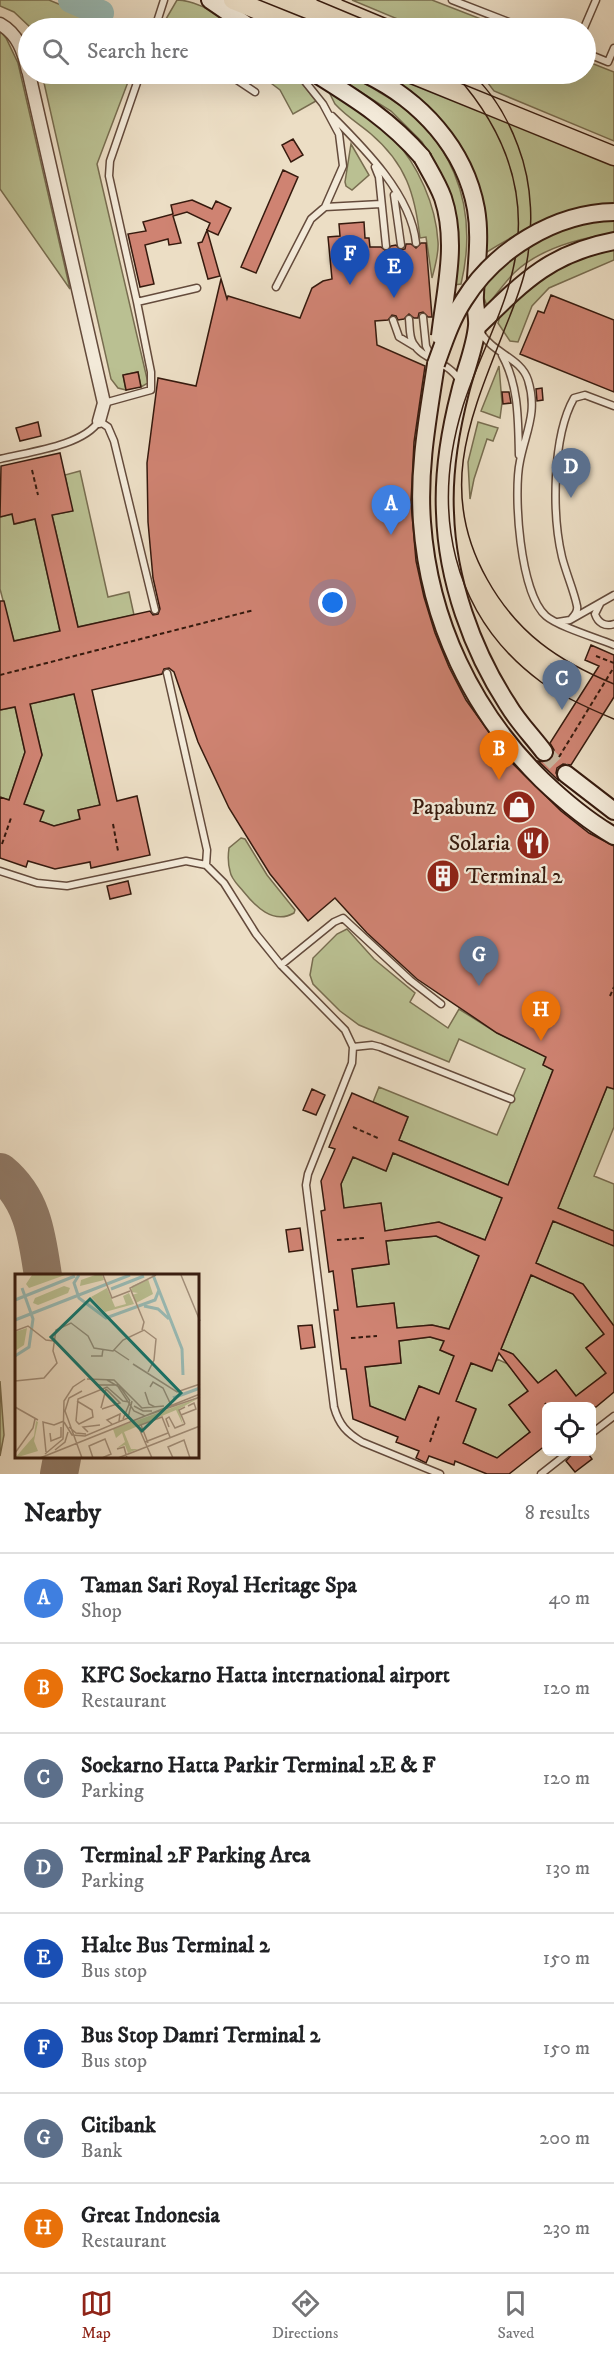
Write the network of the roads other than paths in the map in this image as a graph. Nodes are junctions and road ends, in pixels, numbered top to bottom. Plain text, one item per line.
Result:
1 (164, 0) edge
2 (210, 0) edge
3 (452, 0) edge
4 (596, 0) edge
5 (231, 6) edge
6 (158, 18) edge
7 (242, 18) edge
8 (251, 18) edge
9 (270, 18) edge
10 (498, 18) edge
11 (588, 18) edge
12 (0, 24) edge
13 (18, 40) edge
14 (614, 48) edge
15 (596, 57) edge
16 (32, 84) edge
17 (137, 84) edge
18 (243, 84) edge
19 (307, 84) edge
20 (332, 84) edge
21 (387, 84) edge
22 (437, 84) edge
23 (255, 92) dead end
24 (328, 111) junction
25 (614, 156) edge
26 (372, 158) junction
27 (387, 178) junction
28 (381, 204) junction
29 (326, 207) junction
30 (614, 212) edge
31 (614, 241) edge
32 (416, 243) dead end
33 (401, 245) dead end
34 (386, 246) dead end
35 (276, 287) dead end
36 (197, 288) dead end
37 (137, 302) junction
38 (423, 318) dead end
39 (409, 319) dead end
40 (393, 320) dead end
41 (477, 327) junction
42 (419, 350) junction
43 (502, 355) junction
44 (435, 361) junction
45 (459, 393) junction
46 (104, 403) junction
47 (614, 406) edge
48 (99, 421) junction
49 (0, 459) edge
50 (519, 462) junction
51 (614, 595) edge
52 (603, 602) junction
53 (155, 610) dead end
54 (572, 618) junction
55 (555, 621) junction
56 (614, 624) edge
57 (614, 645) edge
58 (167, 673) dead end
59 (614, 811) edge
60 (614, 836) edge
61 (206, 865) junction
62 (0, 871) edge
63 (281, 965) junction
64 (441, 1004) dead end
65 (353, 1047) junction
66 (511, 1099) dead end
67 (614, 1416) edge
68 (596, 1430) edge
69 (564, 1456) edge
70 (440, 1474) edge
71 (540, 1474) edge

1 - 6 lane
2 - 5 street
3 - 10 lane
4 - 11 lane
5 - 7 street
5 - 8 street
5 - 9 main road
12 - 13 street
14 - 15 lane
16 - 46 street
17 - 37 lane
18 - 23 lane
19 - 24 lane
20 - 44 street, bridge
21 - 41 street
22 - 25 main road
24 - 26 lane
24 - 29 lane
26 - 27 lane
26 - 28 lane
27 - 32 lane
27 - 33 lane
28 - 29 lane
28 - 34 lane
29 - 35 lane
30 - 44 street, bridge
31 - 41 street
36 - 37 lane
37 - 46 lane
38 - 44 lane
39 - 42 lane
40 - 42 lane
41 - 43 lane
41 - 45 street
42 - 44 lane
43 - 50 lane
43 - 50 lane
44 - 45 lane
44 - 60 street
45 - 59 street
46 - 48 street
47 - 54 lane
48 - 49 lane
48 - 53 lane
50 - 55 lane
51 - 52 lane
52 - 54 lane
52 - 56 lane
54 - 55 lane
55 - 57 lane
58 - 61 lane
61 - 62 lane
61 - 63 lane
63 - 64 lane
63 - 65 lane
65 - 66 lane
65 - 70 lane
67 - 68 lane
69 - 71 lane

